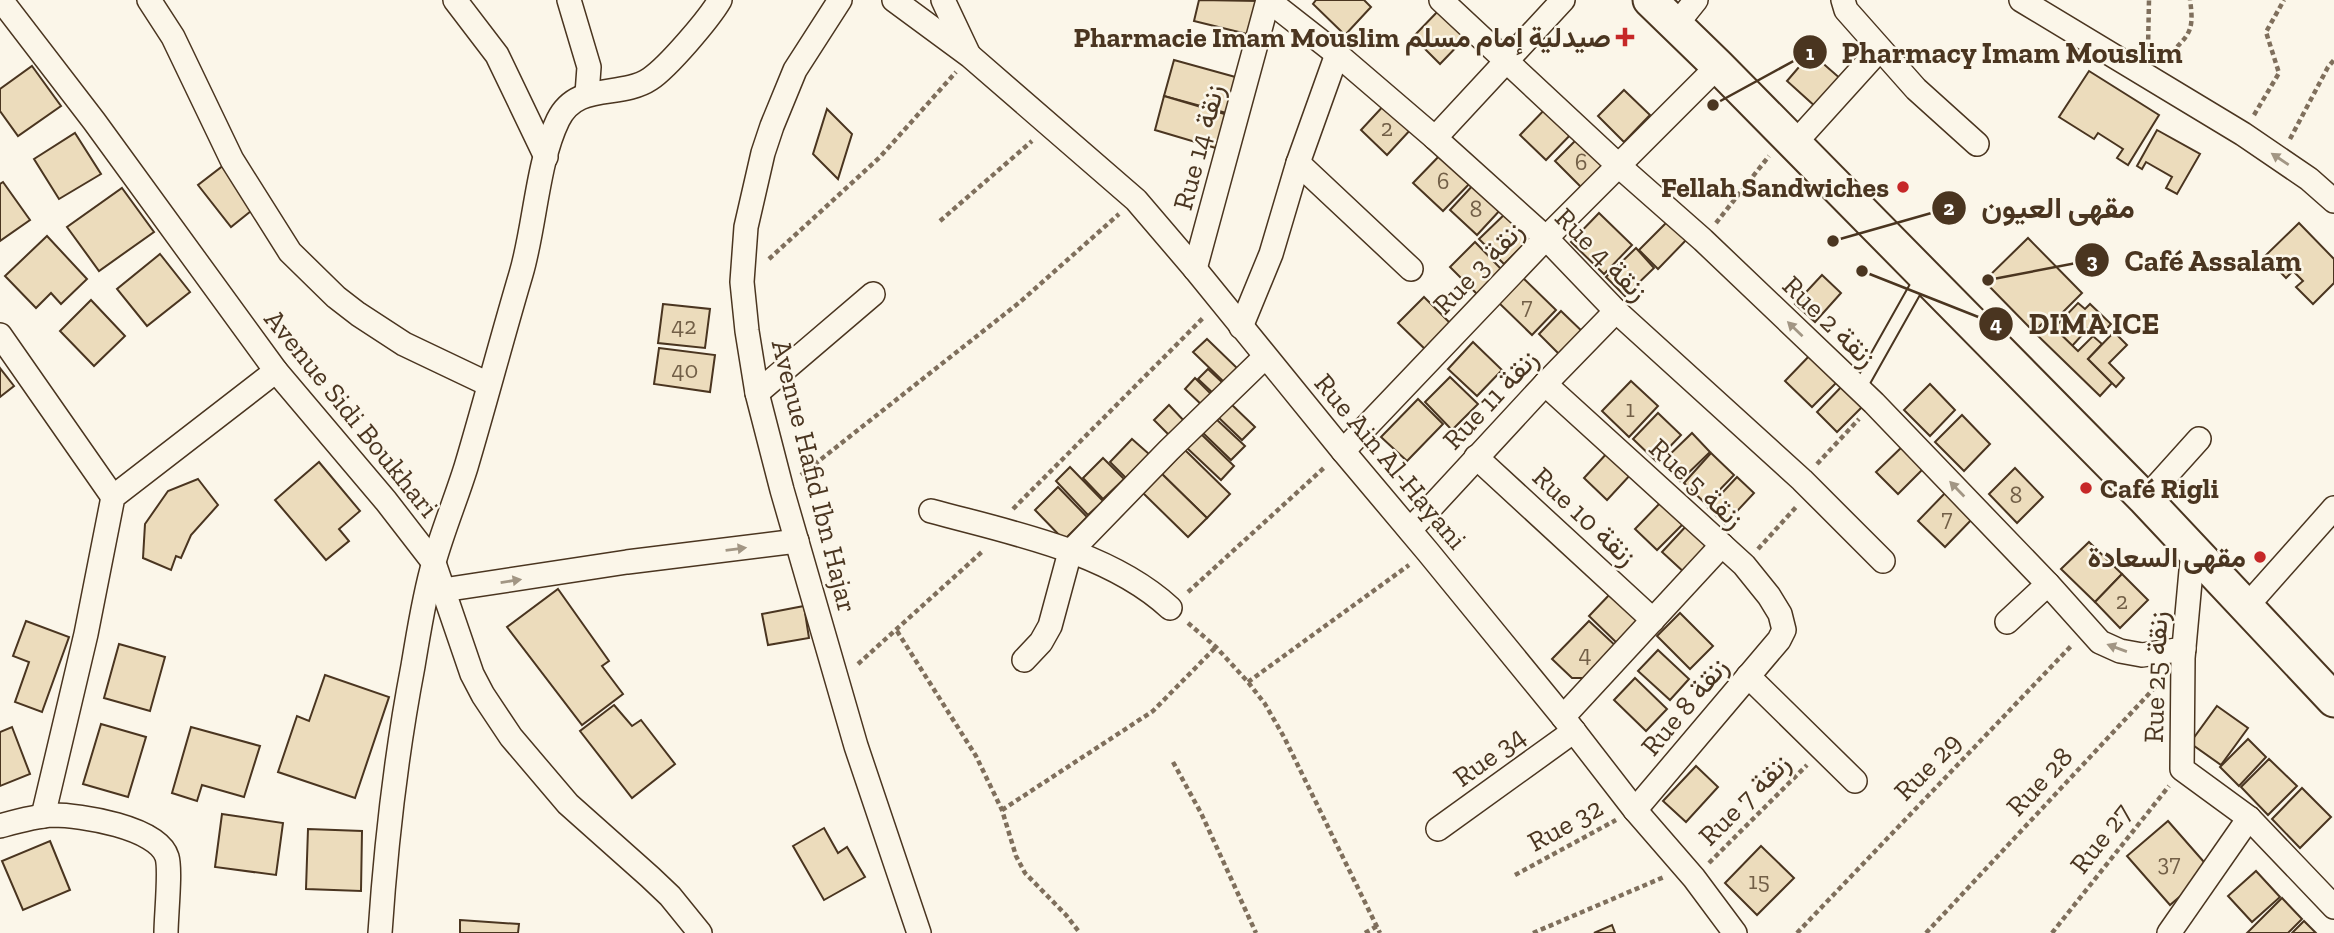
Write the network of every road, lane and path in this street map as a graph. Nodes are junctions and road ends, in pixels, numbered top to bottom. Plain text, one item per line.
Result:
1 (1, 0) edge
2 (149, 0) edge
3 (455, 0) edge
4 (569, 0) edge
5 (720, 0) edge
6 (841, 0) edge
7 (894, 0) edge
8 (943, 0) edge
9 (1268, 0) edge
10 (1441, 0) edge
11 (1563, 0) edge
12 (1650, 0) edge
13 (1843, 0) edge
14 (2021, 0) edge
15 (2149, 0) edge
16 (2190, 0) edge
17 (2284, 0) edge
18 (1686, 12) edge
19 (1880, 50) junction
20 (1337, 54) junction
21 (970, 56) junction
22 (2334, 60) edge
23 (1507, 62) junction
24 (1718, 66) junction
25 (2146, 77) junction
26 (587, 94) junction
27 (1051, 124) junction
28 (2243, 134) junction
29 (1435, 138) junction
30 (1977, 144) dead end
31 (1784, 147) junction
32 (546, 157) junction
33 (2280, 158) junction
34 (1298, 163) junction
35 (1619, 166) junction
36 (1136, 200) junction
37 (2334, 201) edge
38 (940, 221) dead end
39 (1546, 238) junction
40 (1703, 240) junction
41 (1195, 269) junction
42 (1411, 269) dead end
43 (1923, 275) junction
44 (742, 282) junction
45 (873, 294) dead end
46 (1219, 302) junction
47 (1616, 311) junction
48 (1241, 327) junction
49 (0, 335) edge
50 (1265, 357) junction
51 (276, 370) junction
52 (488, 384) junction
53 (1545, 384) junction
54 (757, 393) junction
55 (1866, 396) junction
56 (2199, 439) dead end
57 (1343, 452) junction
58 (1476, 457) junction
59 (1807, 485) junction
60 (782, 490) junction
61 (113, 497) junction
62 (2145, 499) junction
63 (2334, 508) edge
64 (931, 511) dead end
65 (999, 530) junction
66 (1410, 530) junction
67 (797, 541) junction
68 (1722, 545) junction
69 (2193, 549) junction
70 (1070, 552) junction
71 (1428, 552) junction
72 (1884, 561) dead end
73 (433, 563) junction
74 (1744, 565) junction
75 (2048, 584) junction
76 (443, 590) junction
77 (2246, 607) junction
78 (1170, 608) junction
79 (1653, 620) junction
80 (2007, 622) dead end
81 (2089, 627) junction
82 (897, 631) junction
83 (1779, 640) joint
84 (1216, 648) junction
85 (2183, 654) junction
86 (1024, 660) dead end
87 (1748, 676) junction
88 (838, 682) junction
89 (1248, 682) junction
90 (2334, 700) edge
91 (1569, 724) junction
92 (1823, 749) junction
93 (1173, 762) dead end
94 (2182, 769) junction
95 (1855, 781) dead end
96 (1002, 810) junction
97 (1635, 810) junction
98 (43, 816) junction
99 (2249, 818) junction
100 (0, 826) edge
101 (1438, 829) dead end
102 (1689, 873) junction
103 (1516, 875) dead end
104 (2334, 907) edge
105 (1377, 926) junction
106 (1724, 930) edge
107 (166, 933) edge
108 (380, 933) edge
109 (699, 933) edge
110 (919, 933) edge
111 (1080, 933) edge
112 (1256, 933) edge
113 (1365, 933) edge
114 (1380, 933) edge
115 (1533, 933) edge
116 (1797, 933) edge
117 (1926, 933) edge
118 (2052, 933) edge
119 (2169, 933) edge

1 - 51 street, Avenue Sidi Boukhari
2 - 52 street
3 - 32 street
4 - 26 street
5 - 26 street
6 - 44 street, Avenue Hafid Ibn Hajar
7 - 21 street, Rue Ain Al-Hayani
8 - 21 street, Rue Ain Al-Hayani
9 - 20 street, Rue 4 زنقة
9 - 41 street, Rue 14 زنقة
10 - 23 street, Rue 2 زنقة
11 - 23 street
12 - 18 main road
13 - 19 street
14 - 25 street
15 - 25 path
16 - 25 path
17 - 28 path
18 - 24 main road
19 - 30 street
19 - 31 street
20 - 29 street, Rue 4 زنقة
20 - 34 street
21 - 27 street, Rue Ain Al-Hayani
21 - 44 path
22 - 33 path
23 - 29 street
23 - 35 street, Rue 2 زنقة
24 - 31 main road
24 - 35 street, Rue 3 زنقة
25 - 28 street
26 - 32 street
27 - 36 street, Rue Ain Al-Hayani
27 - 38 path
28 - 33 street
29 - 39 street, Rue 4 زنقة
31 - 40 path
31 - 43 main road
32 - 52 street
37 -> 33 street
34 - 42 street
34 - 48 street
35 - 39 street, Rue 3 زنقة
35 - 40 street, Rue 2 زنقة
36 - 41 street, Rue Ain Al-Hayani
36 - 60 path
39 - 47 street, Rue 4 زنقة
39 - 57 street, Rue 3 زنقة
55 -> 40 street, Rue 2 زنقة
41 - 46 street, Rue Ain Al-Hayani
43 - 55 lane
43 - 62 main road
44 - 54 street, Avenue Hafid Ibn Hajar
45 - 54 street
46 - 48 street, Rue Ain Al-Hayani
46 - 65 path
47 - 53 street, Rue 11 زنقة
47 - 59 street, Rue 4 زنقة
48 - 50 street, Rue Ain Al-Hayani
49 - 61 street
50 - 57 street, Rue Ain Al-Hayani
50 - 70 street
51 - 61 street
51 - 73 street, Avenue Sidi Boukhari
52 - 73 street
53 - 58 street, Rue 11 زنقة
53 - 68 street, Rue 5 زنقة
54 - 60 street, Avenue Hafid Ibn Hajar
55 - 59 path
75 -> 55 street, Rue 2 زنقة
56 - 62 street
57 - 66 street, Rue Ain Al-Hayani
57 - 78 path
58 - 66 street, Rue 11 زنقة
58 - 79 street, Rue 10 زنقة
59 - 72 street, Rue 4 زنقة
59 - 74 path
60 - 67 street, Avenue Hafid Ibn Hajar
61 - 98 street
62 - 69 main road
63 - 77 street
64 - 65 street
65 - 70 street
65 - 82 path
66 - 71 street, Rue Ain Al-Hayani
76 -> 67 street
67 - 88 street, Avenue Hafid Ibn Hajar
68 - 74 street, Rue 5 زنقة
68 - 79 street, Rue 34
69 - 77 main road
69 - 85 street, Rue 25 زنقة
70 - 78 street
70 - 86 street
71 - 89 path
71 - 91 street, Rue Ain Al-Hayani
73 - 76 street
73 - 108 street, Avenue Sidi Boukhari
74 - 83 street, Rue 5 زنقة
75 - 80 street
75 - 81 street, Rue 2 زنقة
76 - 109 street
77 - 90 main road
78 - 84 path
79 - 91 street, Rue 34
85 -> 81 street, Rue 2 زنقة
81 - 116 path, Rue 29
82 - 88 path
82 - 96 path
83 - 87 street, Rue 8 زنقة
84 - 89 path
84 - 96 path
85 - 94 street, Rue 25 زنقة
85 - 117 path, Rue 28
87 - 92 street
87 - 97 street, Rue 8 زنقة
88 - 110 street, Avenue Hafid Ibn Hajar
89 - 105 path
91 - 97 street, Rue Ain Al-Hayani
91 - 101 street, Rue 34
92 - 95 street
92 - 102 path, Rue 7 زنقة
93 - 112 path
94 - 99 street, Rue 25 زنقة
94 - 118 path, Rue 27
96 - 111 path
97 - 102 street, Rue Ain Al-Hayani
97 - 103 path, Rue 32
98 - 100 street
98 - 107 street
99 - 104 street, Rue 25 زنقة
99 - 119 street
102 - 106 street, Rue Ain Al-Hayani
102 - 115 path, Rue 7 زنقة
105 - 113 path
105 - 114 path

